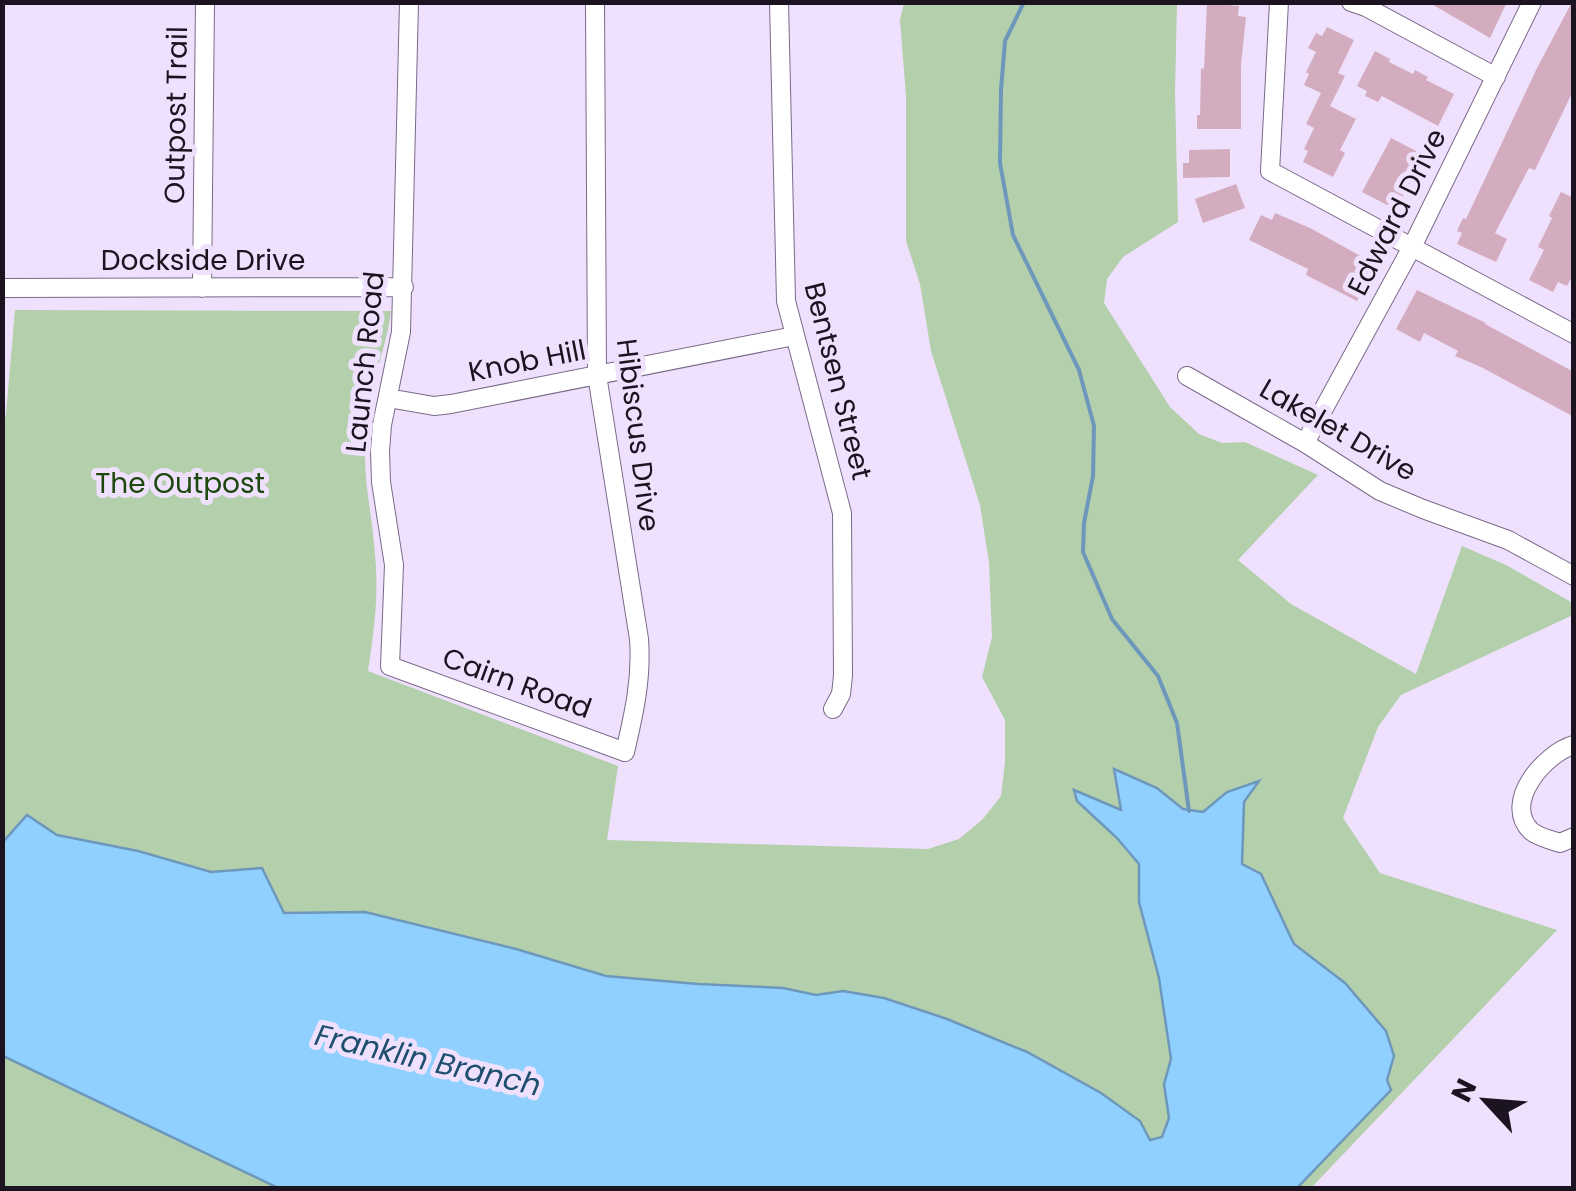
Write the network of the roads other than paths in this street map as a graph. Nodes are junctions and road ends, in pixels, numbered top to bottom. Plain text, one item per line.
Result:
1 (205, 2) edge
2 (409, 2) edge
3 (594, 2) edge
4 (779, 2) edge
5 (1280, 2) edge
6 (1351, 2) edge
7 (1532, 2) edge
8 (1496, 76) junction
9 (1412, 247) junction
10 (404, 287) junction
11 (2, 288) edge
12 (202, 288) junction
13 (1574, 334) edge
14 (794, 336) junction
15 (597, 374) junction
16 (1188, 376) dead end
17 (388, 398) junction
18 (1306, 443) junction
19 (1574, 576) edge
20 (390, 666) joint
21 (834, 709) dead end
22 (1574, 745) edge
23 (625, 752) joint
24 (1574, 837) edge

1 - 12 street, Outpost Trail
2 - 10 street, Launch Road
3 - 15 street, Hibiscus Drive
4 - 14 street, Bentsen Street
5 - 9 street
6 - 8 street
7 - 8 street, Edward Drive
8 - 9 street, Edward Drive
9 - 13 street
9 - 18 street, Edward Drive
10 - 12 street, Dockside Drive
10 - 17 street, Launch Road
11 - 12 street, Dockside Drive
14 - 15 street, Knob Hill
14 - 21 street, Bentsen Street
15 - 17 street, Knob Hill
15 - 23 street, Hibiscus Drive
16 - 18 street, Lakelet Drive
17 - 20 street, Launch Road
18 - 19 street, Lakelet Drive
20 - 23 street, Cairn Road
22 - 24 street

